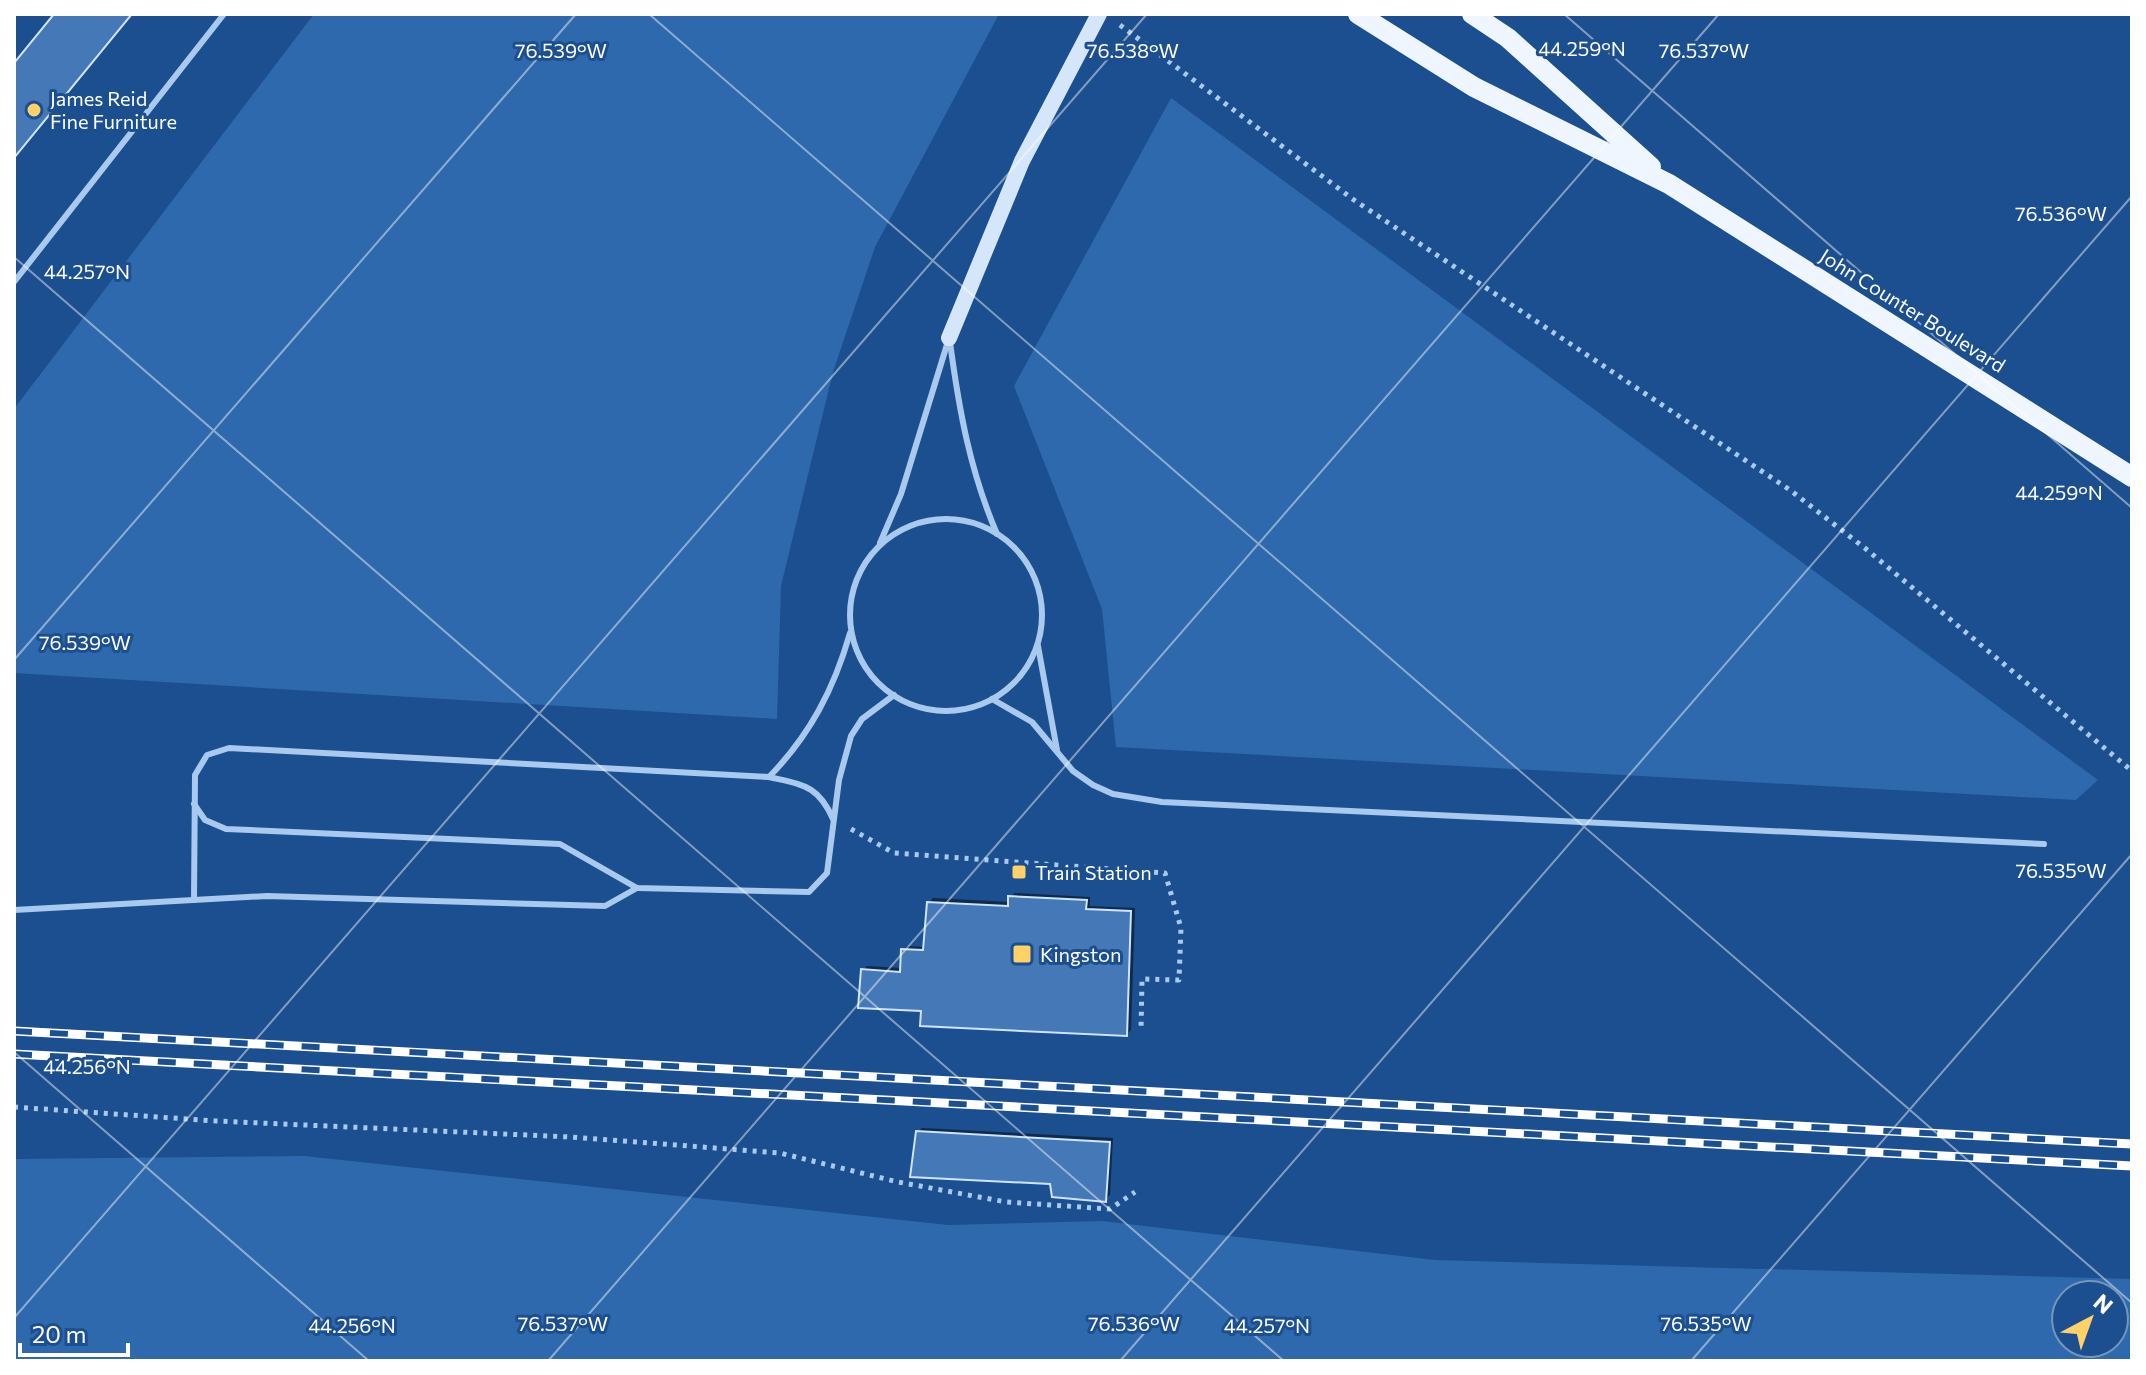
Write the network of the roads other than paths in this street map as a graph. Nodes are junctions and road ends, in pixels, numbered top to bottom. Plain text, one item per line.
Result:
1 (224, 14) edge
2 (1099, 14) edge
3 (1358, 14) edge
4 (1472, 14) edge
5 (1669, 184) junction
6 (14, 282) edge
7 (949, 338) junction
8 (2132, 477) edge
9 (997, 534) junction
10 (879, 544) junction
11 (850, 633) junction
12 (1038, 644) junction
13 (894, 695) junction
14 (992, 699) junction
15 (1058, 753) junction
16 (769, 777) junction
17 (194, 804) junction
18 (833, 819) junction
19 (2044, 844) dead end
20 (637, 888) junction
21 (194, 900) junction
22 (14, 910) edge

1 - 6 lane
2 - 7 street
3 - 5 main road, John Counter Boulevard
4 - 5 main road, John Counter Boulevard
5 - 8 main road, John Counter Boulevard
7 - 9 lane
7 - 10 lane
9 - 10 lane
9 - 12 lane
10 - 11 lane
11 - 13 lane
11 - 16 lane
12 - 14 lane
12 - 15 lane
13 - 14 lane
13 - 18 lane
14 - 15 lane
15 - 19 lane
16 - 17 lane
16 - 18 lane
17 - 20 lane
17 - 21 lane
18 - 20 lane
20 - 21 lane
21 - 22 lane

